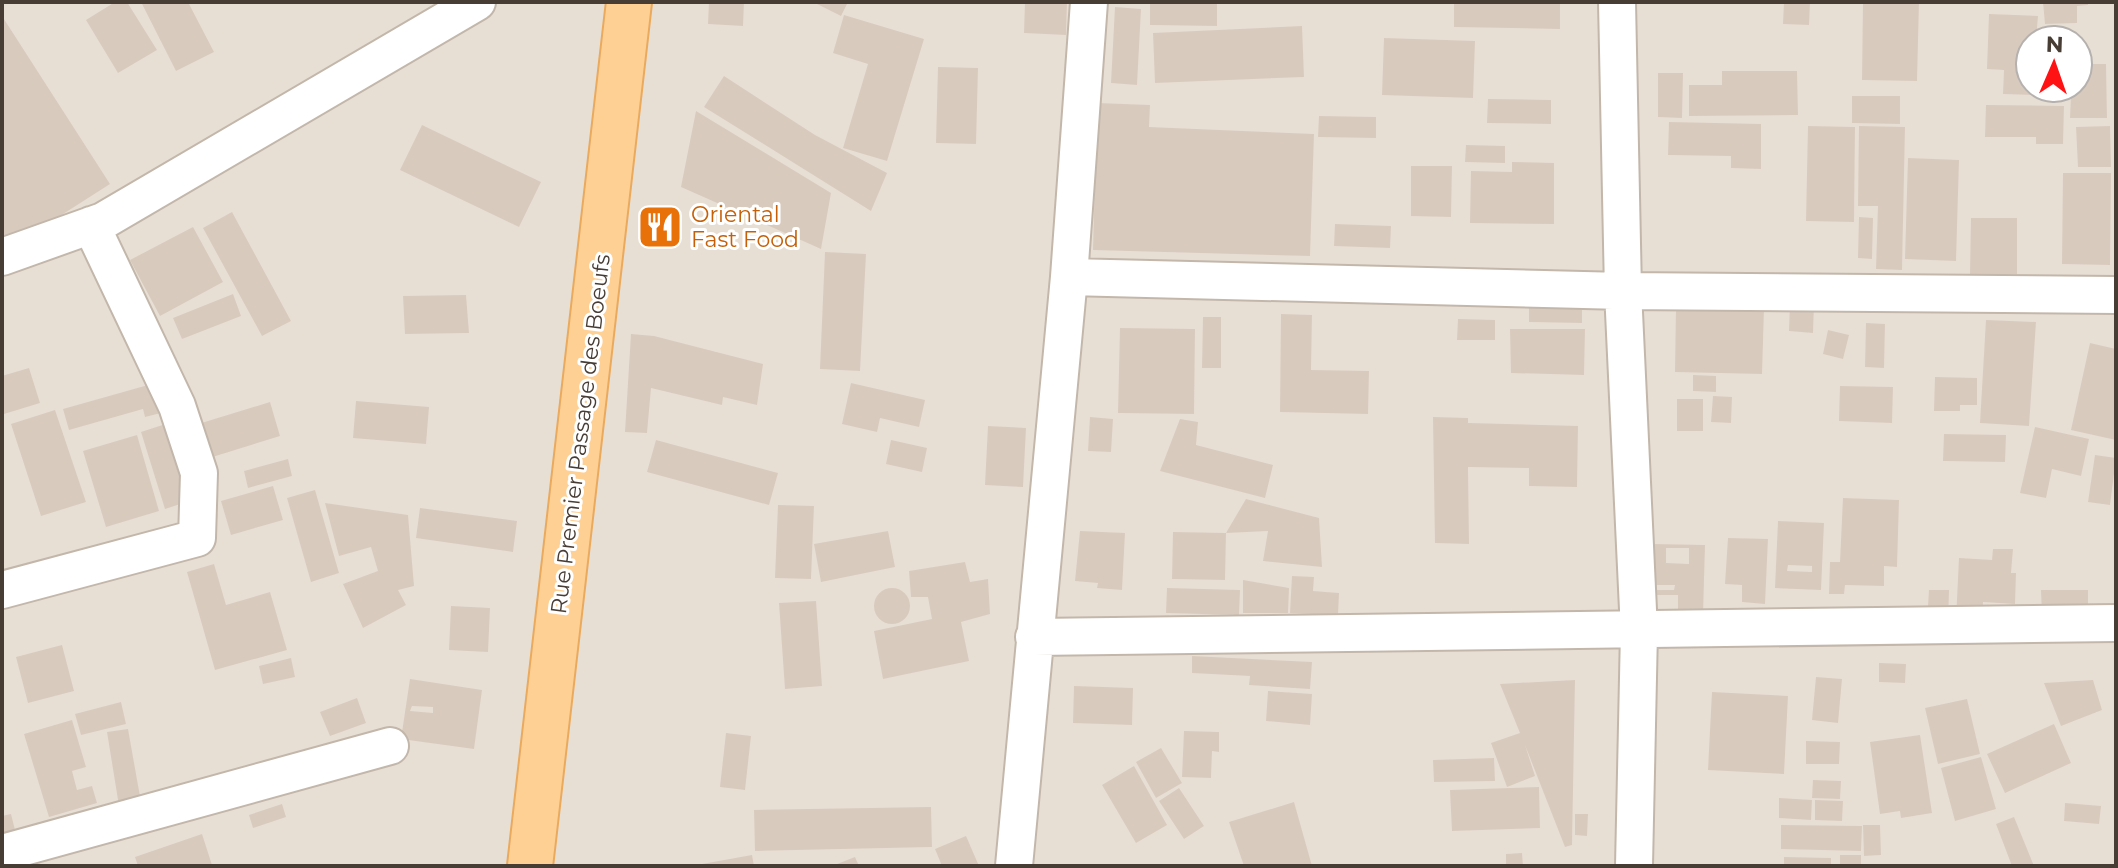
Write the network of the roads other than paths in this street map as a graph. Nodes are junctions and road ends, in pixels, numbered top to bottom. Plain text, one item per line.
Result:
1 (477, 2) edge
2 (629, 2) edge
3 (1089, 2) edge
4 (1617, 2) edge
5 (91, 225) junction
6 (2, 257) edge
7 (1069, 277) junction
8 (1623, 291) junction
9 (2116, 295) edge
10 (2, 590) edge
11 (2116, 623) edge
12 (1639, 631) junction
13 (1034, 637) junction
14 (390, 746) dead end
15 (2, 853) edge
16 (530, 866) edge
17 (1014, 866) edge
18 (1634, 866) edge

1 - 5 street
2 - 16 main road, Rue Premier Passage des Boeufs
3 - 7 street
4 - 8 street
5 - 6 street
5 - 10 street
7 - 8 street
7 - 13 street
8 - 9 street
8 - 12 street
11 - 12 street
12 - 13 street
12 - 18 street
13 - 17 street
14 - 15 street

